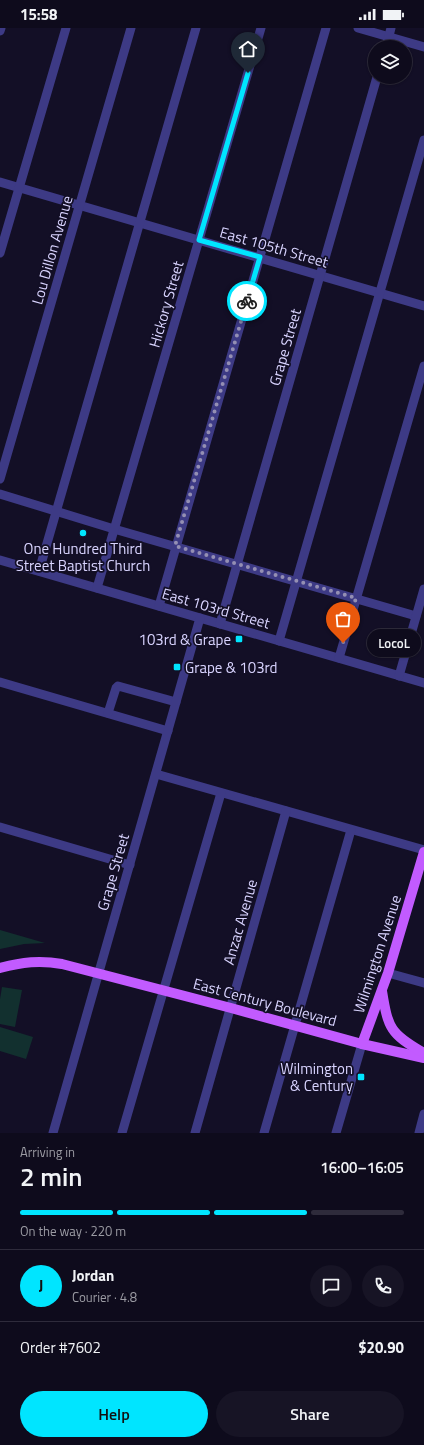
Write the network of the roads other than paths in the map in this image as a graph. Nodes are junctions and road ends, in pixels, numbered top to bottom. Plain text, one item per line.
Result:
1 (1, 28) edge
2 (66, 28) edge
3 (130, 28) edge
4 (196, 28) edge
5 (261, 28) edge
6 (326, 28) edge
7 (358, 28) edge
8 (0, 31) edge
9 (390, 32) edge
10 (424, 47) edge
11 (375, 84) edge
12 (424, 140) edge
13 (0, 182) edge
14 (19, 187) junction
15 (79, 205) junction
16 (140, 223) junction
17 (199, 240) junction
18 (0, 253) edge
19 (260, 257) junction
20 (320, 275) junction
21 (380, 293) junction
22 (424, 306) edge
23 (424, 366) edge
24 (0, 479) edge
25 (0, 494) edge
26 (56, 511) junction
27 (114, 529) junction
28 (175, 546) junction
29 (0, 560) edge
30 (237, 564) junction
31 (39, 571) junction
32 (296, 581) junction
33 (97, 588) junction
34 (424, 589) edge
35 (356, 598) junction
36 (159, 606) junction
37 (416, 616) junction
38 (200, 618) junction
39 (220, 624) junction
40 (279, 641) junction
41 (339, 658) junction
42 (399, 676) junction
43 (0, 682) edge
44 (424, 683) edge
45 (176, 702) junction
46 (108, 713) junction
47 (168, 731) junction
48 (156, 774) junction
49 (221, 793) junction
50 (286, 811) junction
51 (0, 827) edge
52 (351, 830) junction
53 (424, 851) edge
54 (130, 865) junction
55 (0, 968) edge
56 (99, 973) junction
57 (388, 973) junction
58 (424, 983) edge
59 (164, 990) junction
60 (382, 990) junction
61 (231, 1008) junction
62 (295, 1025) junction
63 (362, 1044) junction
64 (424, 1053) edge
65 (424, 1058) edge
66 (424, 1114) edge
67 (53, 1133) edge
68 (122, 1133) edge
69 (194, 1133) edge
70 (264, 1133) edge
71 (336, 1133) edge
72 (419, 1133) edge

1 - 8 street
2 - 14 street
3 - 15 street, Lou Dillon Avenue
4 - 16 street
5 - 17 street, Hickory Street
6 - 19 street
7 - 9 street
9 - 10 street
11 - 20 street, Grape Street
12 - 21 street
13 - 14 street, East 105th Street
14 - 15 street, East 105th Street
14 - 18 street
15 - 16 street, East 105th Street
15 - 24 street, Lou Dillon Avenue
16 - 17 street, East 105th Street
16 - 26 street
17 - 19 street, East 105th Street
17 - 27 street, Hickory Street
19 - 20 street, East 105th Street
19 - 28 street
20 - 21 street, East 105th Street
20 - 30 street, Grape Street
21 - 22 street, East 105th Street
21 - 32 street
23 - 35 street
25 - 26 street
26 - 27 street
26 - 31 street
27 - 28 street
27 - 33 street, Hickory Street
28 - 30 street
28 - 36 street
29 - 31 street, East 103rd Street
30 - 32 street
30 - 39 street, Grape Street
31 - 33 street, East 103rd Street
32 - 35 street
32 - 40 street
33 - 36 street, East 103rd Street
34 - 37 street
35 - 37 street
35 - 41 street
36 - 38 street, East 103rd Street
37 - 42 street
38 - 39 street, East 103rd Street
38 - 45 street, Grape Street
39 - 40 street, East 103rd Street
40 - 41 street, East 103rd Street
41 - 42 street, East 103rd Street
42 - 44 street, East 103rd Street
43 - 46 street
45 - 46 street
45 - 47 street, Grape Street
46 - 47 street
47 - 48 street, Grape Street
48 - 49 street
48 - 54 street, Grape Street
49 - 50 street
49 - 59 street
50 - 52 street
50 - 61 street, Anzac Avenue
51 - 54 street
52 - 53 street
52 - 62 street
53 - 57 main road, Wilmington Avenue
54 - 56 street, Grape Street
55 - 56 main road, East Century Boulevard
56 - 59 main road, East Century Boulevard
56 - 67 street, Grape Street
57 - 58 street
57 - 60 main road, Wilmington Avenue
59 - 61 main road, East Century Boulevard
59 - 68 street
60 - 63 main road, Wilmington Avenue
60 - 64 main road
61 - 62 main road, East Century Boulevard
61 - 69 street, Anzac Avenue
62 - 63 main road, East Century Boulevard
62 - 70 street
63 - 65 main road, East Century Boulevard
63 - 71 street, Wilmington Avenue
66 - 72 street

